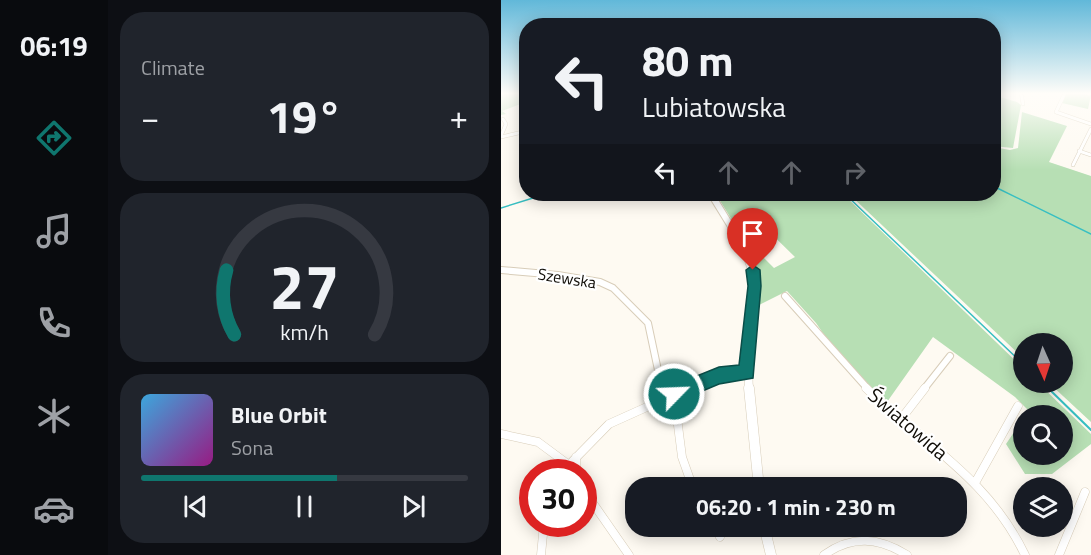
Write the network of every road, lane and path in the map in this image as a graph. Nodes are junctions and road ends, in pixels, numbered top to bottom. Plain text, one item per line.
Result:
1 (503, 119) dead end
2 (1076, 119) edge
3 (1091, 124) edge
4 (1091, 129) edge
5 (519, 133) edge
6 (501, 137) edge
7 (1079, 151) junction
8 (1091, 155) edge
9 (1073, 165) dead end
10 (715, 201) edge
11 (501, 270) edge
12 (785, 296) dead end
13 (950, 356) dead end
14 (747, 372) junction
15 (674, 394) junction
16 (665, 399) junction
17 (1013, 415) edge
18 (901, 419) junction
19 (501, 434) edge
20 (576, 458) edge
21 (563, 459) edge
22 (689, 477) edge
23 (758, 477) edge
24 (975, 483) junction
25 (1085, 492) dead end
26 (597, 509) edge
27 (543, 537) edge
28 (767, 537) edge
29 (541, 555) edge
30 (629, 555) edge
31 (771, 555) edge
32 (824, 555) edge
33 (907, 555) edge
34 (1025, 555) edge
35 (1059, 555) edge

1 - 6 street
2 - 3 street
4 - 7 street
5 - 6 street
7 - 8 street
7 - 9 street
10 - 14 street
11 - 16 street, Szewska
12 - 18 street, Światowida
13 - 18 street
14 - 15 street
14 - 23 street
15 - 16 street
15 - 22 street
16 - 20 street
17 - 24 street
18 - 24 street, Światowida
19 - 21 street
24 - 34 street, Światowida
25 - 35 street
26 - 30 street
27 - 29 street
28 - 31 street
32 - 33 street

